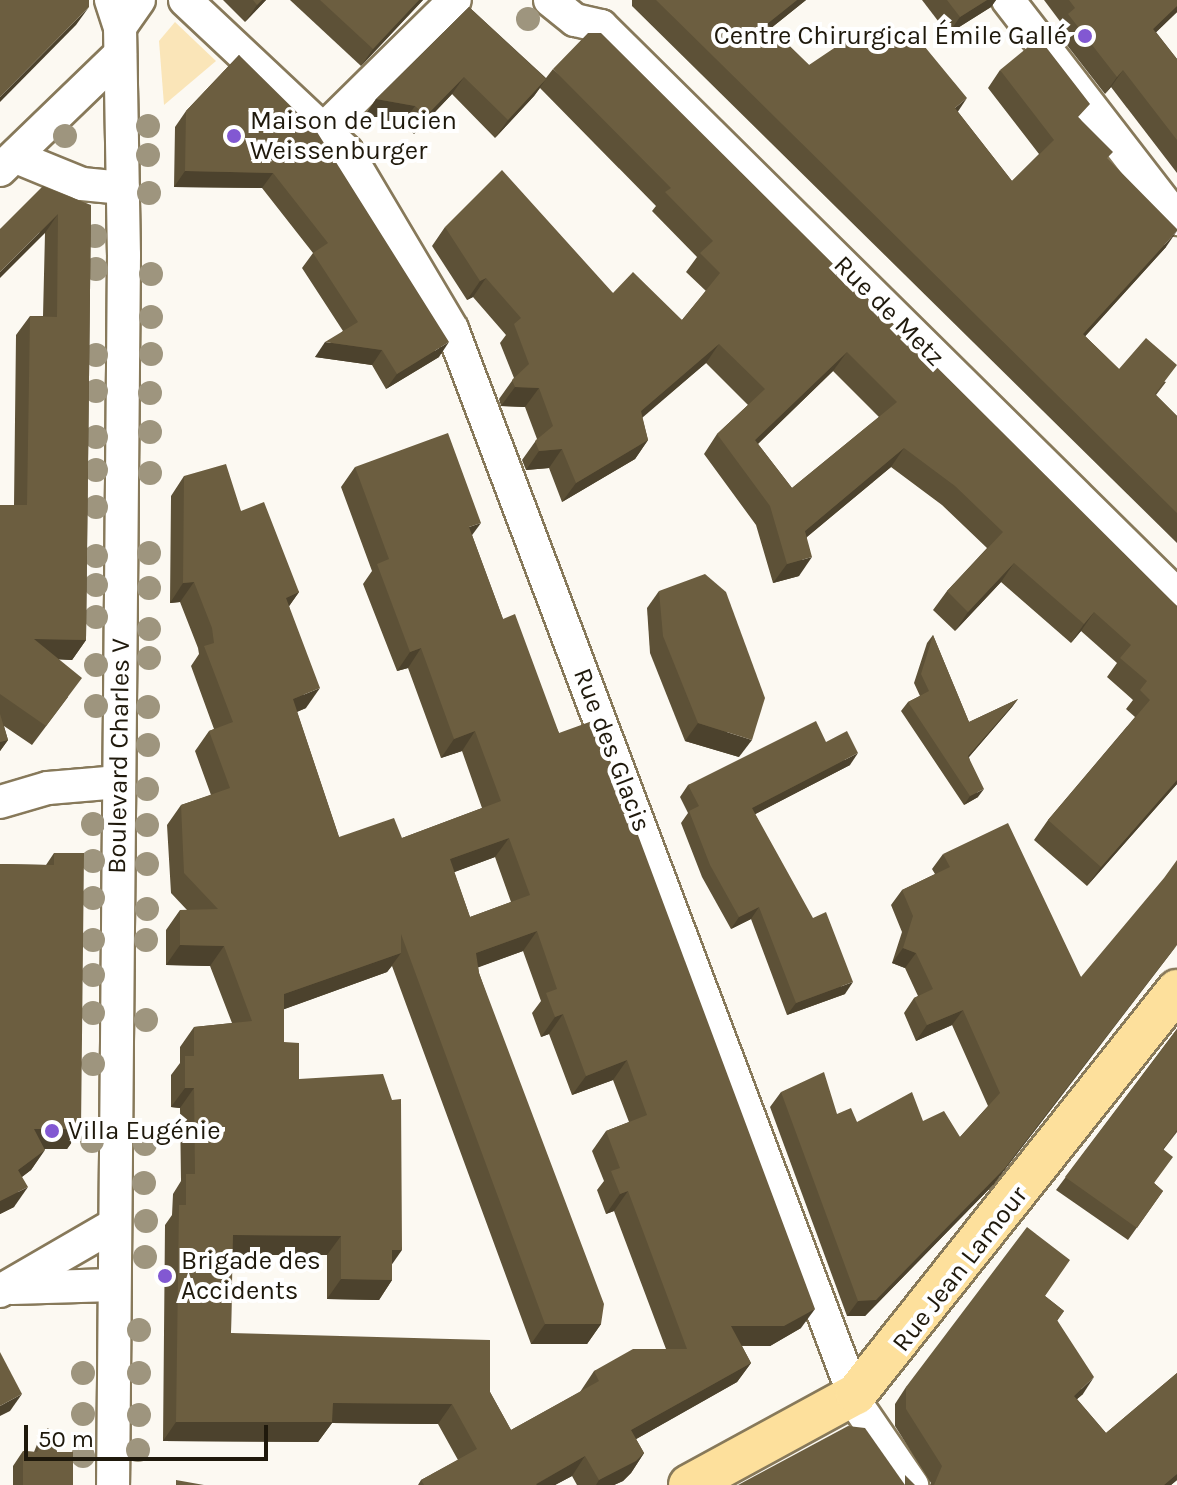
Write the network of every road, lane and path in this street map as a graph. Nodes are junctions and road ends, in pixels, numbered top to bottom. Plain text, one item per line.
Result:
1 (139, 0) edge
2 (185, 0) edge
3 (455, 0) edge
4 (550, 0) edge
5 (1019, 4) edge
6 (600, 13) edge
7 (117, 27) edge
8 (323, 130) junction
9 (8, 163) edge
10 (123, 188) junction
11 (1177, 219) edge
12 (1177, 595) edge
13 (119, 782) junction
14 (0, 802) edge
15 (1177, 990) edge
16 (114, 1225) junction
17 (114, 1285) junction
18 (3, 1290) edge
19 (856, 1394) junction
20 (113, 1485) edge
21 (689, 1485) edge
22 (912, 1485) edge

1 - 7 street
2 - 8 street, Rue des Glacis
3 - 8 street
4 - 6 street
5 - 11 street
6 - 12 street, Rue de Metz
7 - 9 street
7 - 10 street, Boulevard Charles V
8 - 19 street, Rue des Glacis
9 - 10 street
10 - 13 street, Boulevard Charles V
13 - 14 street
13 - 16 street, Boulevard Charles V
15 - 19 main road, Rue Jean Lamour
16 - 17 street, Boulevard Charles V
16 - 18 street
17 - 18 street
17 - 20 street, Boulevard Charles V
19 - 21 main road, Rue Jean Lamour
19 - 22 street, Rue des Glacis

